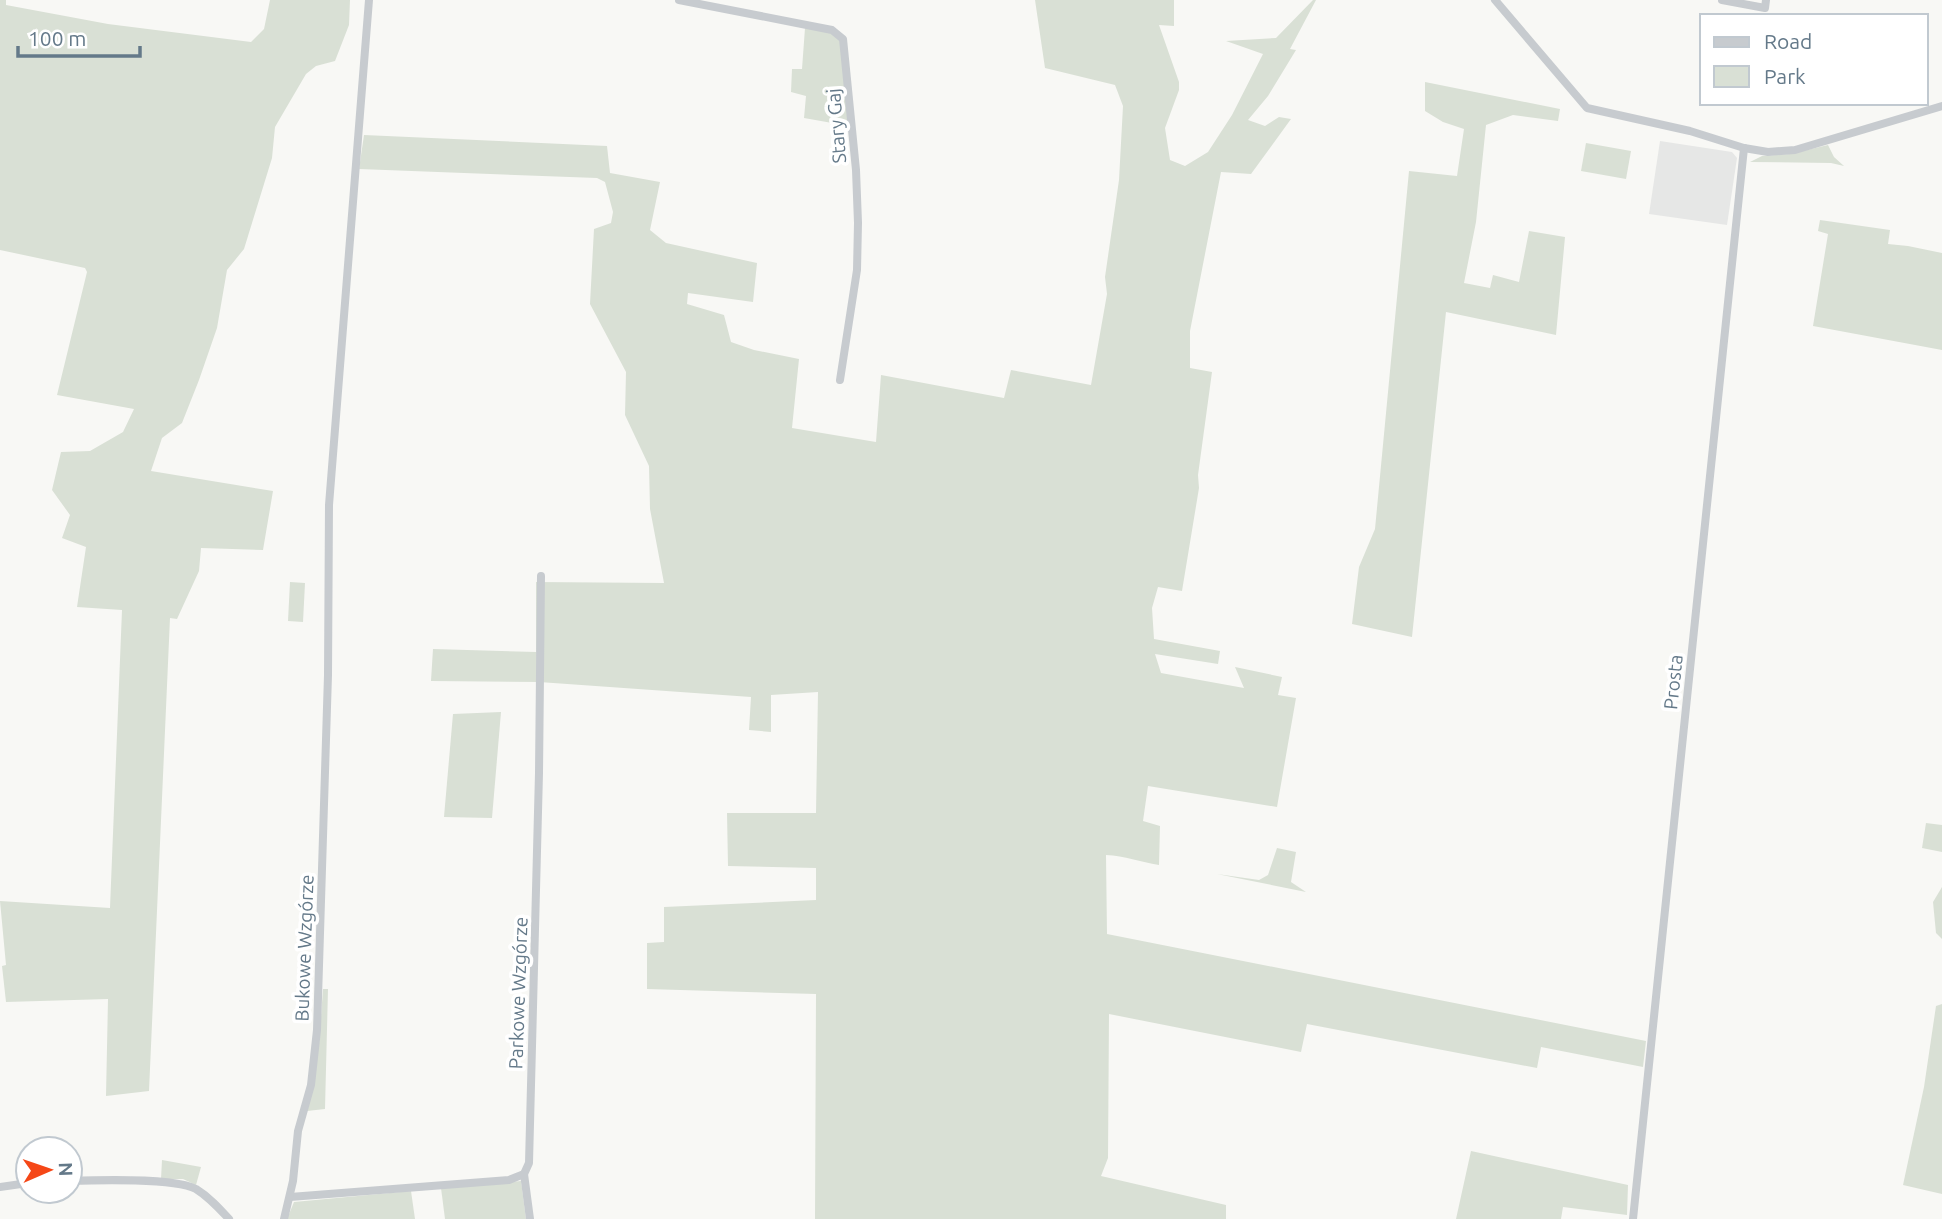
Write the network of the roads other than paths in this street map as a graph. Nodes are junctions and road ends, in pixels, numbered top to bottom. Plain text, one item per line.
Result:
1 (369, 0) edge
2 (679, 0) edge
3 (1495, 0) edge
4 (1722, 0) edge
5 (1766, 0) edge
6 (1942, 106) edge
7 (1744, 149) junction
8 (840, 380) dead end
9 (541, 576) dead end
10 (524, 1174) junction
11 (84, 1181) edge
12 (290, 1197) junction
13 (229, 1219) edge
14 (284, 1219) edge
15 (530, 1219) edge
16 (1633, 1219) edge

1 - 12 street, Bukowe Wzgórze
2 - 8 street, Stary Gaj
3 - 7 street
4 - 5 street
6 - 7 street
7 - 16 street, Prosta
9 - 10 street, Parkowe Wzgórze
10 - 12 street
10 - 15 street, Parkowe Wzgórze
11 - 13 street
12 - 14 street, Bukowe Wzgórze

